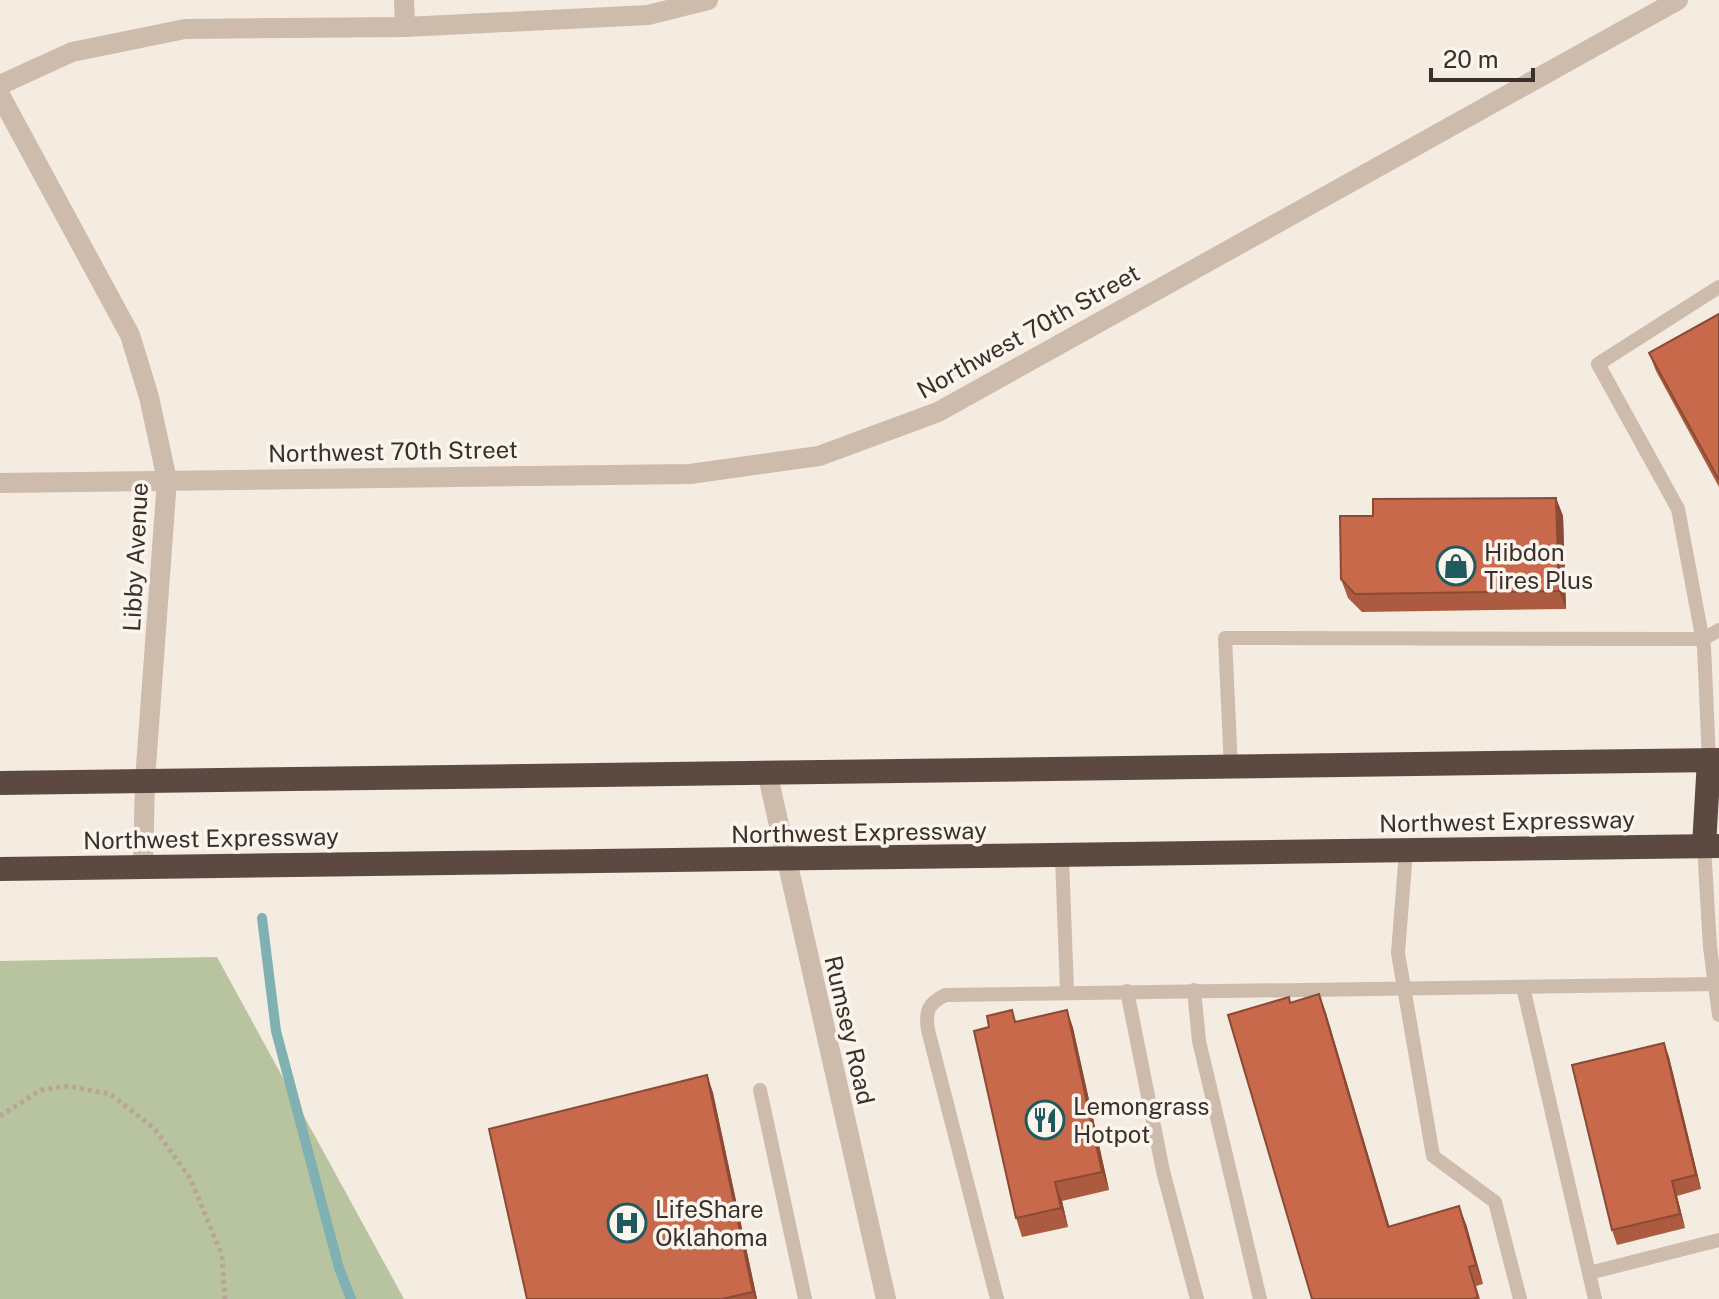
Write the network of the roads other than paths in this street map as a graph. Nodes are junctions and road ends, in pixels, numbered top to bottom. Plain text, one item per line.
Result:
1 (404, 0) edge
2 (708, 0) edge
3 (1678, 0) edge
4 (405, 27) junction
5 (0, 85) edge
6 (0, 95) edge
7 (1719, 287) edge
8 (167, 480) junction
9 (0, 483) edge
10 (1719, 630) edge
11 (1703, 639) junction
12 (1712, 664) edge
13 (1714, 760) edge
14 (1231, 768) junction
15 (767, 772) junction
16 (145, 780) junction
17 (0, 783) edge
18 (1712, 846) edge
19 (1406, 851) junction
20 (1062, 857) junction
21 (785, 861) junction
22 (143, 866) junction
23 (0, 869) edge
24 (1717, 984) edge
25 (1523, 987) junction
26 (1406, 988) junction
27 (1194, 990) junction
28 (1067, 991) junction
29 (1127, 991) junction
30 (1719, 1015) edge
31 (760, 1090) dead end
32 (1719, 1240) edge
33 (1589, 1273) junction
34 (805, 1299) edge
35 (886, 1299) edge
36 (997, 1299) edge
37 (1197, 1299) edge
38 (1260, 1299) edge
39 (1520, 1299) edge
40 (1595, 1299) edge

1 - 4 street
2 - 4 street
3 - 8 street, Northwest 70th Street
4 - 5 street
6 - 8 street, Libby Avenue
7 - 11 lane
8 - 9 street, Northwest 70th Street
8 - 16 street, Libby Avenue
10 - 11 lane
11 - 12 lane
11 - 14 lane
12 - 13 lane
13 - 14 highway
13 - 18 highway
14 - 15 highway
15 - 16 highway
15 - 21 street, Rumsey Road
16 - 17 highway
16 - 22 street, Libby Avenue
18 - 19 highway, Northwest Expressway
18 - 24 lane
19 - 20 highway, Northwest Expressway
19 - 26 lane
20 - 21 highway, Northwest Expressway
20 - 28 lane
21 - 22 highway, Northwest Expressway
21 - 35 street, Rumsey Road
22 - 23 highway, Northwest Expressway
24 - 25 lane
24 - 30 lane
25 - 26 lane
25 - 33 lane
26 - 27 lane
26 - 39 lane
27 - 29 lane
27 - 38 lane
28 - 29 lane
28 - 36 lane
29 - 37 lane
31 - 34 lane
32 - 33 lane
33 - 40 lane

